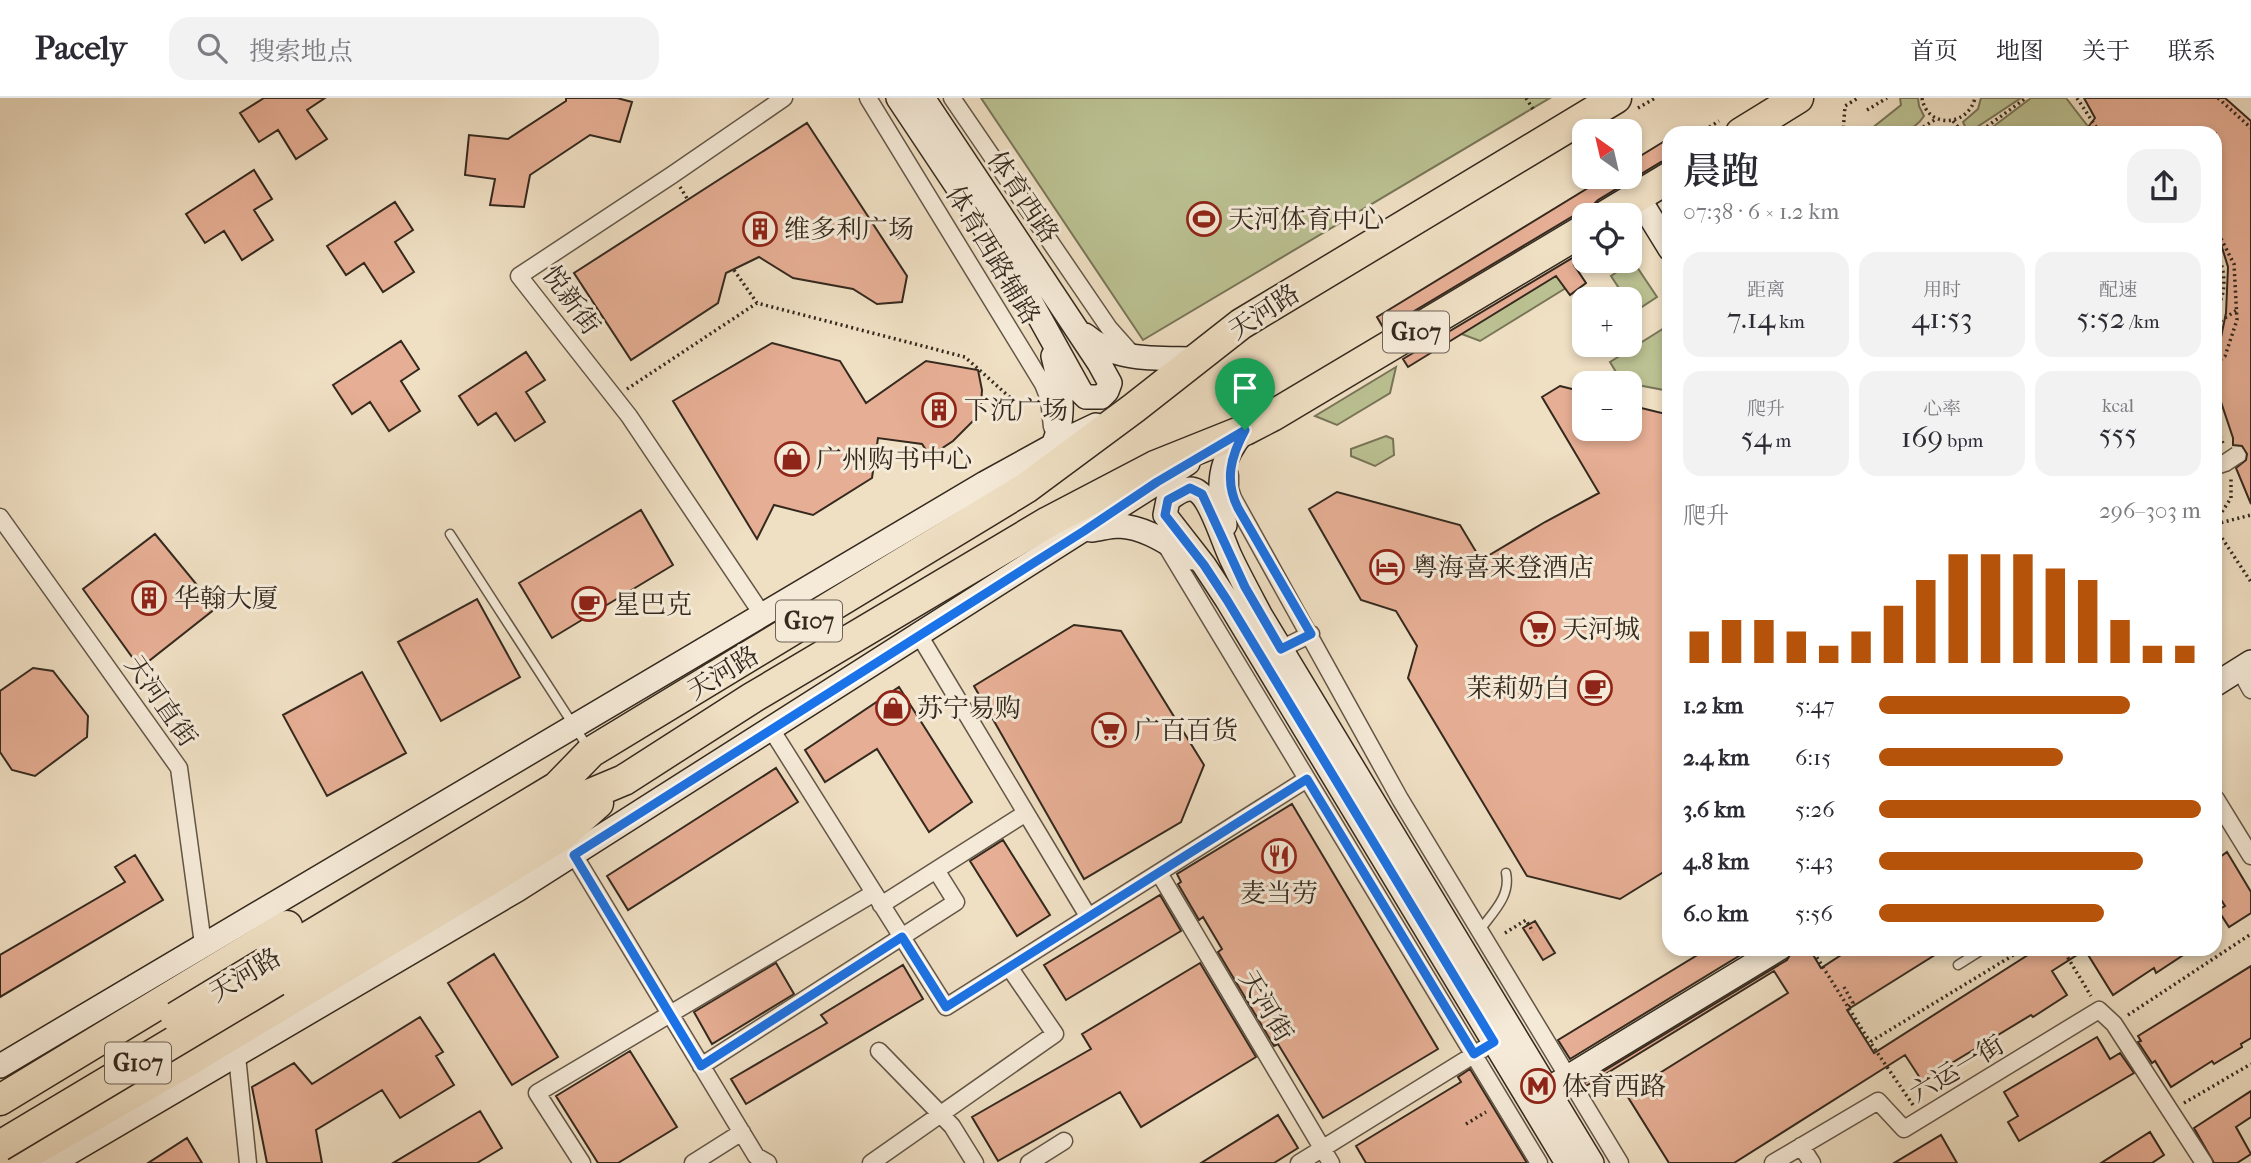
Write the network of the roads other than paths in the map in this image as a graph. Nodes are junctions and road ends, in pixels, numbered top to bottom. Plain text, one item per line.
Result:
1 (784, 98) edge
2 (868, 98) edge
3 (898, 98) edge
4 (923, 98) edge
5 (953, 98) edge
6 (1616, 98) edge
7 (1798, 98) edge
8 (1752, 126) edge
9 (1662, 182) edge
10 (1638, 197) junction
11 (1628, 203) edge
12 (1662, 236) edge
13 (1572, 237) edge
14 (1076, 327) junction
15 (1047, 329) junction
16 (1134, 357) junction
17 (1195, 359) junction
18 (1135, 408) junction
19 (1245, 430) junction
20 (1054, 445) junction
21 (1026, 488) junction
22 (1165, 515) junction
23 (0, 517) edge
24 (1084, 531) junction
25 (450, 534) dead end
26 (1164, 541) junction
27 (1230, 556) junction
28 (1204, 565) junction
29 (762, 614) junction
30 (1311, 634) junction
31 (919, 635) junction
32 (1281, 649) junction
33 (2249, 678) edge
34 (2222, 683) edge
35 (575, 727) junction
36 (771, 729) junction
37 (591, 752) junction
38 (1307, 779) junction
39 (624, 780) junction
40 (2222, 809) edge
41 (1026, 813) junction
42 (568, 845) junction
43 (2251, 856) edge
44 (936, 870) junction
45 (1159, 873) junction
46 (1506, 873) dead end
47 (878, 899) junction
48 (1088, 916) junction
49 (1480, 930) junction
50 (902, 937) junction
51 (203, 944) junction
52 (1767, 956) edge
53 (1972, 956) edge
54 (1958, 964) dead end
55 (1009, 967) junction
56 (270, 972) junction
57 (1494, 1042) junction
58 (879, 1051) dead end
59 (1474, 1054) junction
60 (237, 1056) junction
61 (0, 1066) edge
62 (701, 1066) junction
63 (35, 1079) junction
64 (1558, 1084) junction
65 (0, 1100) edge
66 (0, 1122) edge
67 (67, 1130) junction
68 (742, 1132) junction
69 (1064, 1141) dead end
70 (0, 1146) edge
71 (1801, 1146) junction
72 (1326, 1156) edge
73 (11, 1163) edge
74 (52, 1163) edge
75 (248, 1163) edge
76 (582, 1163) edge
77 (693, 1163) edge
78 (768, 1163) edge
79 (871, 1163) edge
80 (975, 1163) edge
81 (1029, 1163) edge
82 (1299, 1163) edge
83 (1539, 1163) edge
84 (1567, 1163) edge
85 (1592, 1163) edge
86 (1620, 1163) edge
87 (1773, 1163) edge
88 (1812, 1163) edge
89 (2204, 1163) edge

1 - 29 street, 悦新街
2 - 20 street, 体育西路辅路
3 - 15 main road, 体育西路
4 - 14 main road, 体育西路
5 - 16 street, 体育西路辅路
6 - 17 highway, 天河路 / G107
7 - 8 highway
9 - 10 highway
10 - 11 highway
10 - 12 main road
13 - 19 highway, 天河路 / G107
14 - 15 main road, 体育西路
14 - 16 main road
15 - 20 main road
16 - 17 main road
17 - 18 highway, 天河路 / G107
18 - 20 main road
18 - 21 highway, 天河路 / G107
19 - 24 main road
19 - 27 main road
19 - 30 street
19 - 39 highway, 天河路 / G107
20 - 21 main road
20 - 29 main road
21 - 37 highway, 天河路 / G107
22 - 26 street
22 - 27 main road
22 - 28 main road
23 - 51 street, 天河直街
24 - 26 main road
24 - 31 main road
25 - 35 lane
26 - 28 main road
26 - 38 street
27 - 32 main road
28 - 57 main road
29 - 35 main road
30 - 32 street
30 - 49 street
31 - 36 main road
31 - 41 street
32 - 64 main road
33 - 34 main road
35 - 37 lane
35 - 51 main road
36 - 42 main road
36 - 47 street
37 - 56 highway, 天河路 / G107
37 - 63 highway
38 - 45 street
38 - 59 street
39 - 42 highway
39 - 56 highway, 天河路 / G107
40 - 43 street
41 - 44 street
41 - 48 street
42 - 60 main road
42 - 62 street
42 - 67 highway
44 - 47 street
44 - 50 street
45 - 48 street
45 - 72 street, 天河街
46 - 49 lane
47 - 50 street
47 - 76 street
48 - 55 street
49 - 64 street
50 - 55 street
50 - 62 street
51 - 61 main road
52 - 64 main road
53 - 54 lane
55 - 79 street
56 - 66 highway, 天河路 / G107, bridge
56 - 70 highway, 天河路 / G107, bridge
57 - 59 street
57 - 84 main road
58 - 80 street
59 - 72 street
59 - 83 street
60 - 74 main road
60 - 75 street
62 - 68 street
63 - 65 highway
63 - 67 highway
64 - 85 main road
64 - 86 street
67 - 73 highway
68 - 77 street
68 - 78 street
69 - 81 street
71 - 87 street, 六运一街
71 - 88 street
71 - 89 street, 六运一街
72 - 82 street

